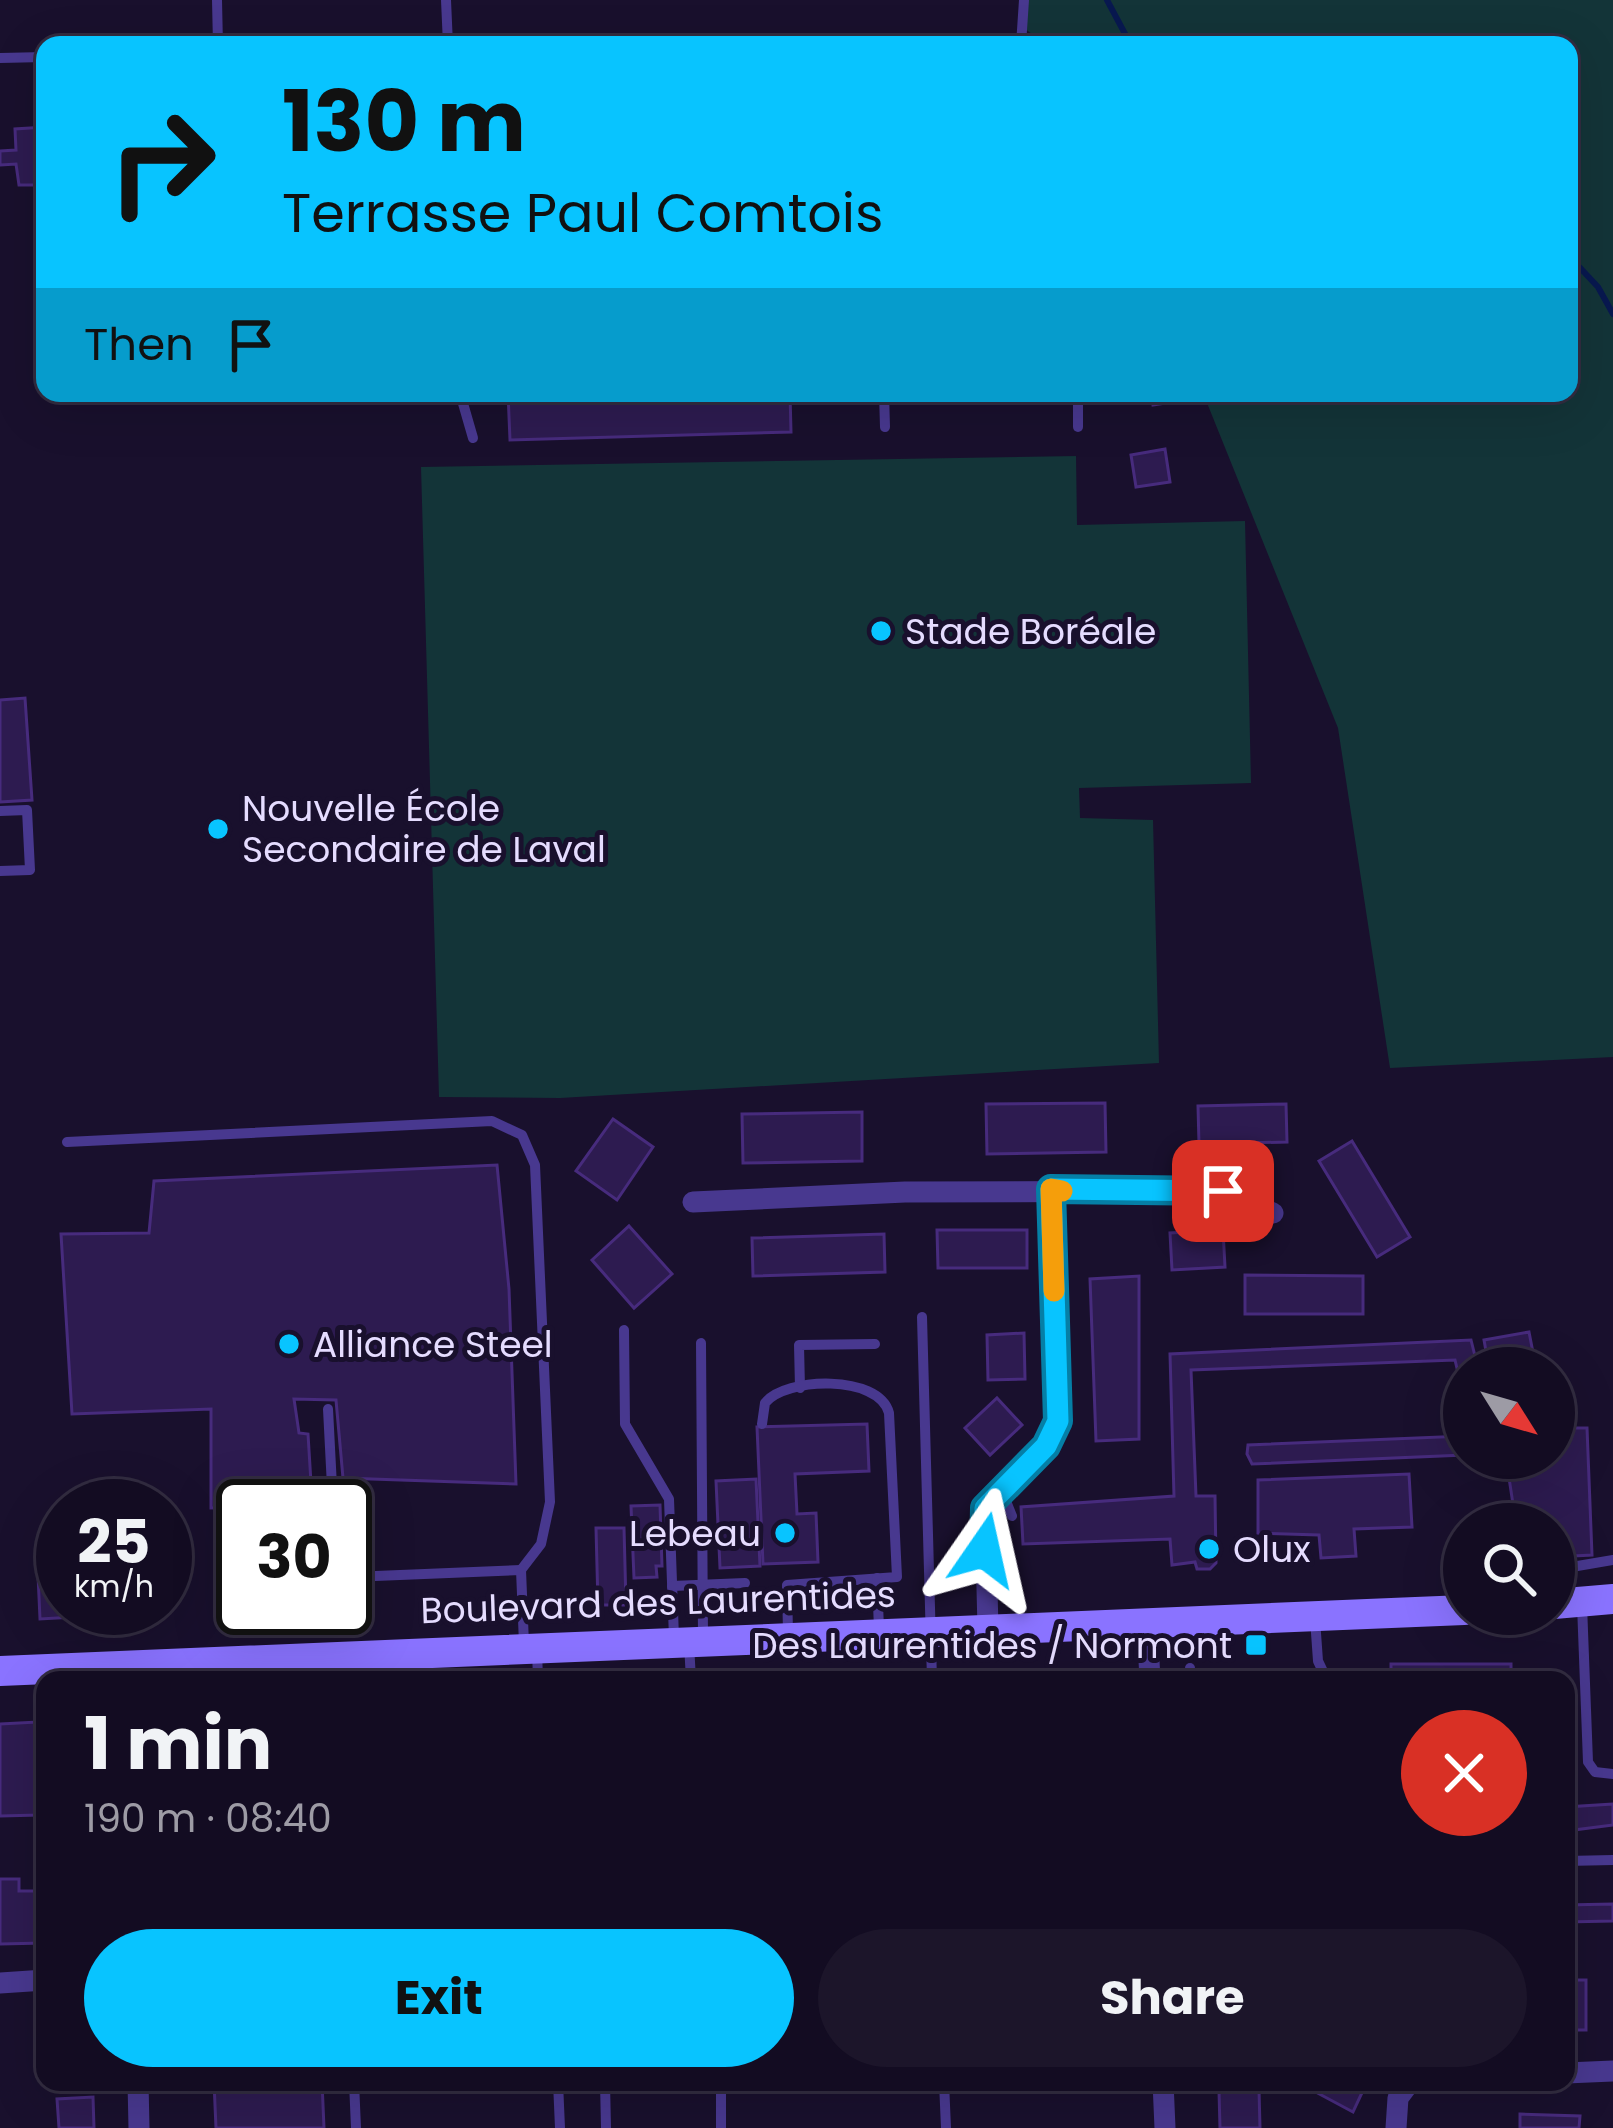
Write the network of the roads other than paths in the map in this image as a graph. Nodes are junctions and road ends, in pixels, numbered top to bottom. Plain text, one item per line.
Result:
1 (217, 0) edge
2 (446, 0) edge
3 (1024, 0) edge
4 (218, 36) edge
5 (448, 36) edge
6 (1022, 36) edge
7 (36, 57) edge
8 (0, 58) edge
9 (463, 402) edge
10 (884, 402) edge
11 (1078, 402) edge
12 (885, 427) dead end
13 (1078, 427) dead end
14 (473, 438) dead end
15 (0, 811) edge
16 (0, 871) edge
17 (67, 1142) dead end
18 (1051, 1189) junction
19 (693, 1202) dead end
20 (1273, 1213) dead end
21 (922, 1317) dead end
22 (624, 1330) dead end
23 (700, 1343) dead end
24 (875, 1344) dead end
25 (800, 1388) junction
26 (328, 1409) dead end
27 (762, 1424) dead end
28 (332, 1479) edge
29 (1000, 1488) junction
30 (1012, 1516) dead end
31 (1613, 1560) edge
32 (1575, 1566) edge
33 (521, 1570) junction
34 (372, 1573) edge
35 (877, 1578) junction
36 (745, 1583) dead end
37 (702, 1585) junction
38 (672, 1586) junction
39 (1443, 1611) edge
40 (1315, 1616) junction
41 (1147, 1622) junction
42 (988, 1629) junction
43 (933, 1631) junction
44 (1575, 1632) edge
45 (879, 1633) junction
46 (788, 1637) junction
47 (689, 1641) junction
48 (530, 1647) junction
49 (0, 1671) edge
50 (127, 1671) edge
51 (536, 1671) edge
52 (691, 1671) edge
53 (932, 1671) edge
54 (1150, 1671) edge
55 (1324, 1671) edge
56 (1613, 1774) edge
57 (1613, 1860) edge
58 (1575, 1862) edge
59 (36, 1981) edge
60 (0, 1983) edge
61 (1613, 2072) edge
62 (1575, 2073) edge
63 (138, 2091) edge
64 (354, 2091) edge
65 (558, 2091) edge
66 (605, 2091) edge
67 (721, 2091) edge
68 (944, 2091) edge
69 (1163, 2091) edge
70 (1403, 2091) edge
71 (140, 2128) edge
72 (356, 2128) edge
73 (560, 2128) edge
74 (606, 2128) edge
75 (722, 2128) edge
76 (946, 2128) edge
77 (1165, 2128) edge
78 (1396, 2128) edge

1 - 4 lane
2 - 5 lane
3 - 6 lane
7 - 8 lane
9 - 14 lane
10 - 12 lane
11 - 13 lane
15 - 16 lane
17 - 33 lane
18 - 19 street
18 - 20 street
18 - 29 street
21 - 43 lane
22 - 38 lane
23 - 37 lane
24 - 25 lane
25 - 27 lane
25 - 35 lane
26 - 28 lane
29 - 30 lane
29 - 42 street
31 - 32 lane
33 - 34 lane
33 - 48 lane
35 - 45 lane
35 - 46 lane
36 - 37 lane
37 - 38 lane
37 - 47 lane
38 - 47 lane
39 - 40 main road, Boulevard des Laurentides
40 - 41 main road, Boulevard des Laurentides
40 - 55 lane
41 - 42 main road, Boulevard des Laurentides
41 - 54 street
42 - 43 main road, Boulevard des Laurentides
43 - 45 main road, Boulevard des Laurentides
43 - 53 lane
44 - 56 lane
45 - 46 main road, Boulevard des Laurentides
46 - 47 main road, Boulevard des Laurentides
47 - 48 main road, Boulevard des Laurentides
47 - 52 lane
48 - 50 main road, Boulevard des Laurentides
48 - 51 lane
49 - 50 main road, Boulevard des Laurentides
57 - 58 lane
59 - 60 street
61 - 62 street
63 - 71 street
64 - 72 lane
65 - 73 lane
66 - 74 lane
67 - 75 lane
68 - 76 lane
69 - 77 street
70 - 78 street

